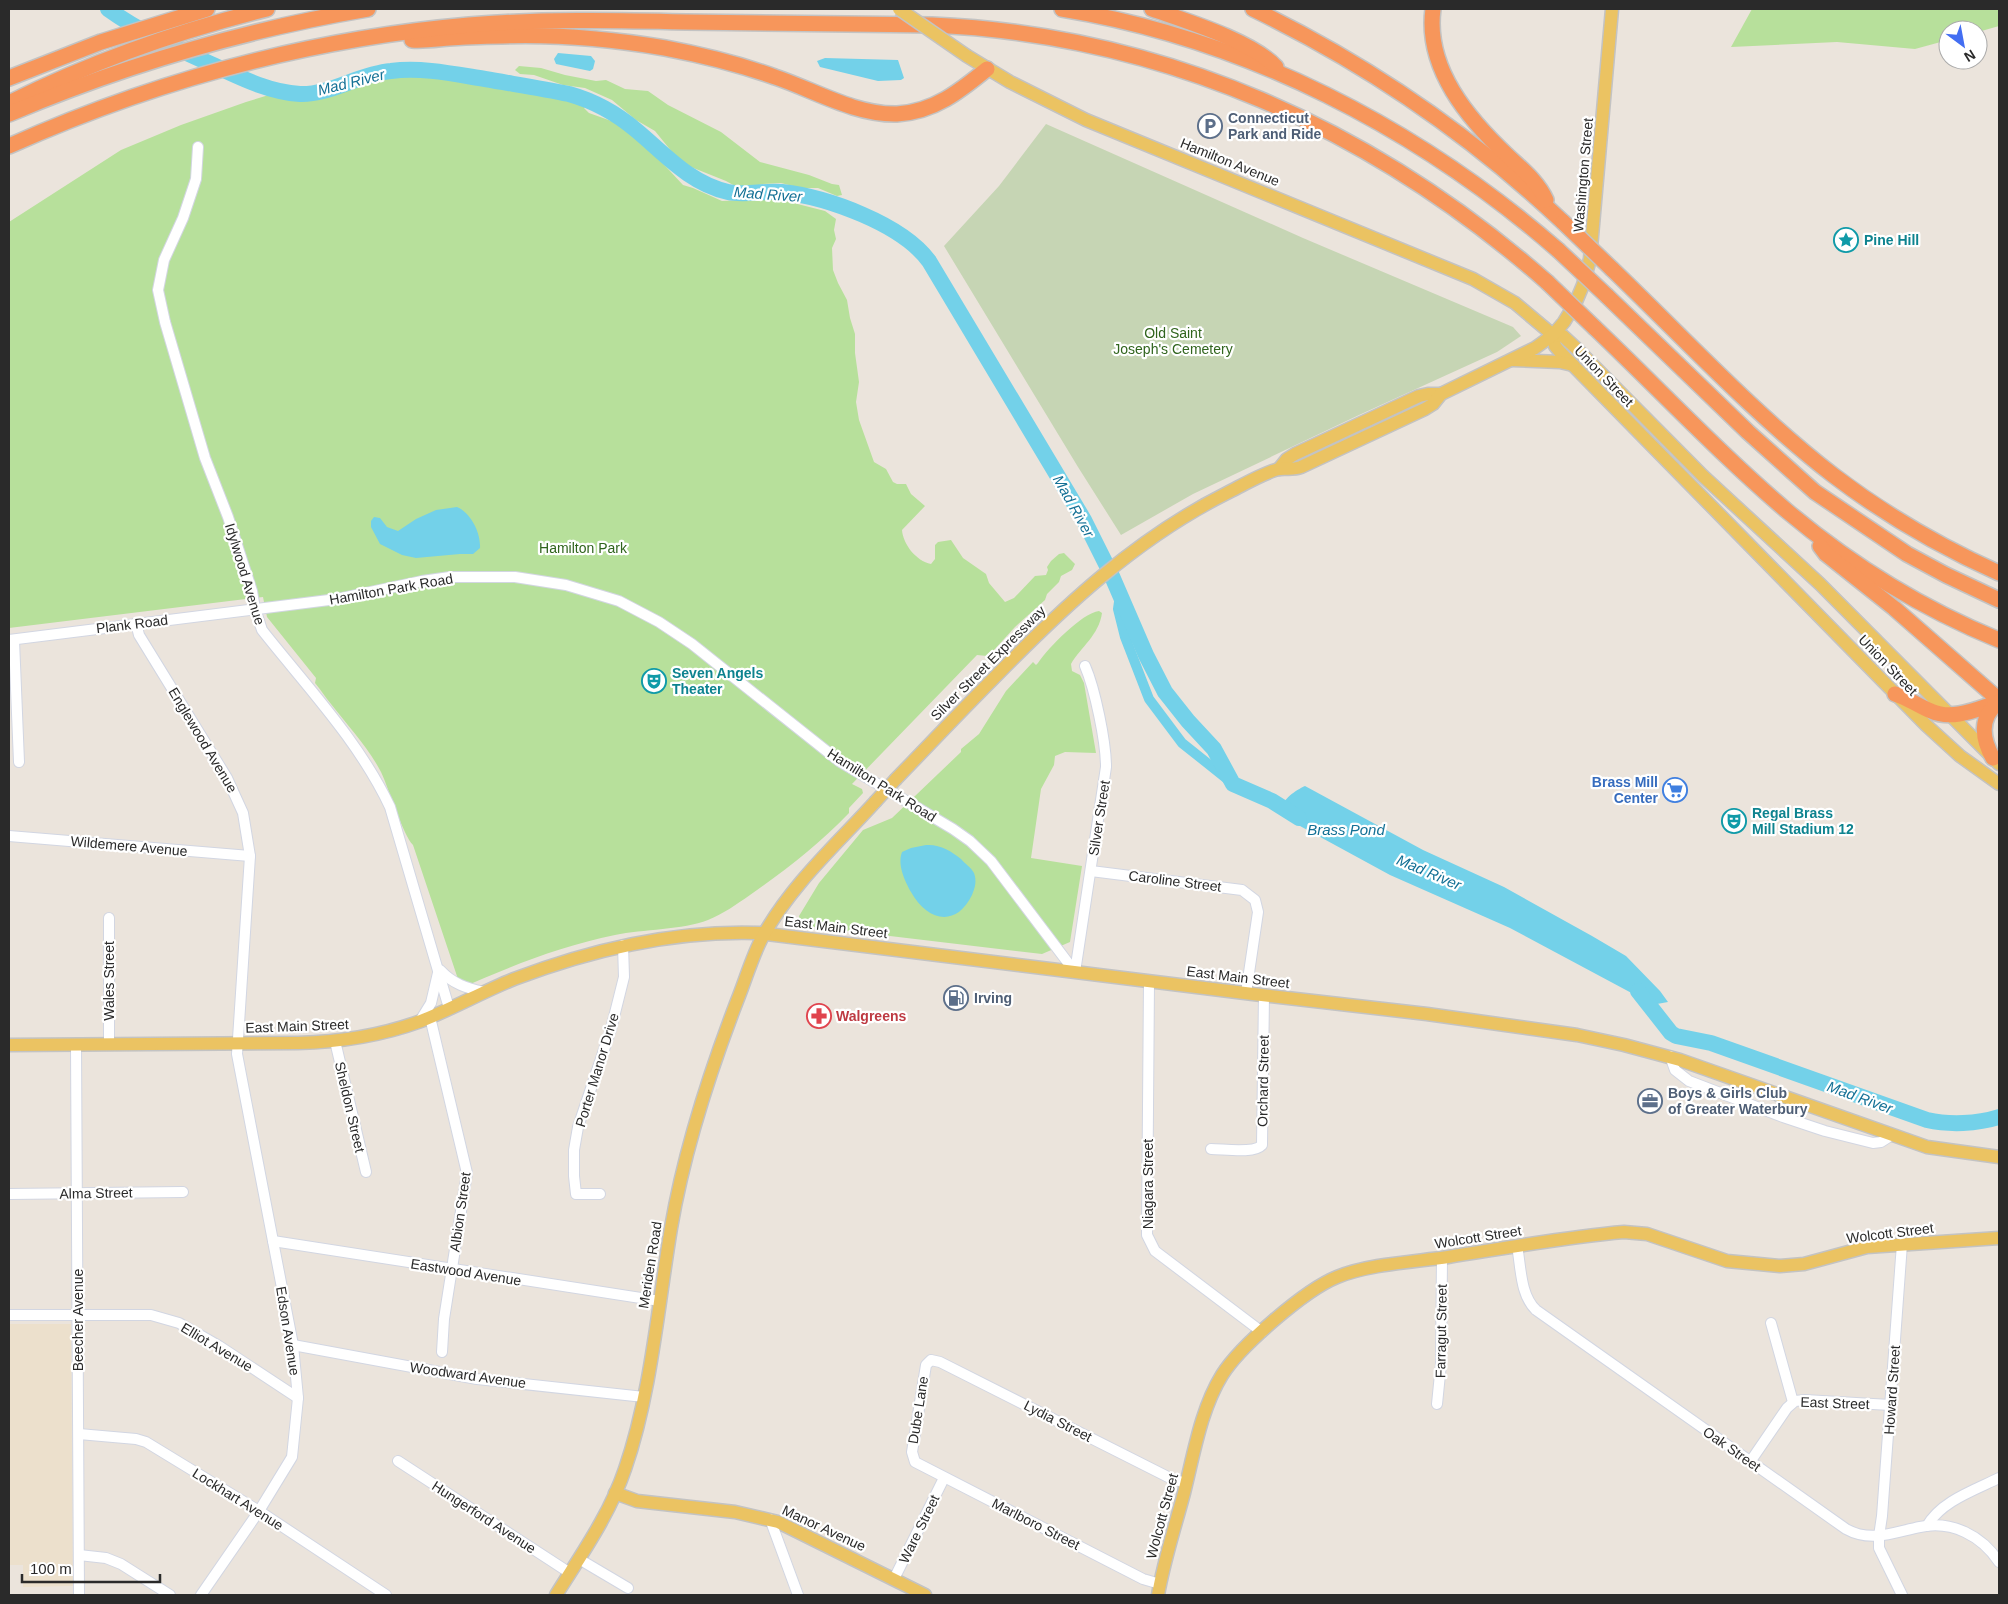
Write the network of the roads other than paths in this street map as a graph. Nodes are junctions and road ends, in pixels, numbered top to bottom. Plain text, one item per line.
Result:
1 (208, 9) edge
2 (267, 9) edge
3 (368, 9) edge
4 (899, 9) edge
5 (1062, 9) edge
6 (1152, 9) edge
7 (1252, 9) edge
8 (1433, 9) edge
9 (1612, 9) edge
10 (394, 34) junction
11 (987, 69) junction
12 (1284, 75) junction
13 (9, 78) edge
14 (9, 103) edge
15 (9, 114) edge
16 (9, 146) edge
17 (198, 147) dead end
18 (1551, 210) junction
19 (1553, 334) junction
20 (1509, 360) junction
21 (1573, 365) junction
22 (1812, 531) junction
23 (1999, 573) edge
24 (1999, 600) edge
25 (255, 609) junction
26 (136, 624) junction
27 (11, 640) edge
28 (1999, 640) edge
29 (1084, 666) dead end
30 (1895, 694) junction
31 (1999, 702) edge
32 (1949, 715) junction
33 (1996, 761) edge
34 (19, 762) dead end
35 (1999, 784) edge
36 (9, 836) edge
37 (250, 856) junction
38 (1091, 871) junction
39 (108, 918) dead end
40 (764, 934) junction
41 (623, 945) junction
42 (439, 970) junction
43 (1075, 972) junction
44 (1149, 981) junction
45 (484, 992) junction
46 (1246, 993) junction
47 (1264, 995) junction
48 (449, 1008) junction
49 (425, 1019) junction
50 (335, 1042) junction
51 (76, 1044) junction
52 (109, 1044) junction
53 (237, 1044) junction
54 (9, 1045) edge
55 (1670, 1056) junction
56 (1892, 1135) junction
57 (1211, 1149) dead end
58 (1999, 1157) edge
59 (366, 1172) dead end
60 (183, 1192) dead end
61 (77, 1193) junction
62 (9, 1194) edge
63 (600, 1194) dead end
64 (1999, 1238) edge
65 (272, 1242) junction
66 (1902, 1244) junction
67 (1517, 1246) junction
68 (1442, 1258) junction
69 (452, 1270) junction
70 (660, 1301) junction
71 (77, 1314) junction
72 (9, 1315) edge
73 (1771, 1323) dead end
74 (1262, 1332) junction
75 (292, 1345) junction
76 (442, 1352) dead end
77 (930, 1361) joint
78 (644, 1396) junction
79 (298, 1398) junction
80 (1793, 1402) junction
81 (1437, 1404) dead end
82 (1890, 1405) junction
83 (79, 1434) junction
84 (913, 1460) joint
85 (398, 1461) dead end
86 (1750, 1462) junction
87 (944, 1478) junction
88 (1999, 1478) edge
89 (1186, 1483) junction
90 (615, 1493) junction
91 (259, 1511) junction
92 (770, 1519) junction
93 (1926, 1526) junction
94 (1878, 1536) junction
95 (79, 1556) junction
96 (578, 1559) junction
97 (1999, 1562) edge
98 (570, 1573) junction
99 (894, 1579) junction
100 (628, 1588) dead end
101 (1159, 1590) edge
102 (80, 1595) edge
103 (170, 1595) edge
104 (202, 1595) edge
105 (386, 1595) edge
106 (556, 1595) edge
107 (798, 1595) edge
108 (925, 1595) edge
109 (1902, 1595) edge

1 - 13 highway
2 - 14 highway
3 - 15 highway
4 - 11 main road, Hamilton Avenue, bridge
5 - 12 highway
6 - 12 highway
7 - 18 highway
8 - 18 highway
9 - 19 main road, Washington Street
10 - 11 highway
10 - 16 highway
10 - 22 highway, bridge
11 - 19 main road, Hamilton Avenue
12 - 24 highway, bridge
17 - 25 street, Idylwood Avenue
18 - 23 highway, bridge
19 - 20 main road, Silver Street Expressway
19 - 21 main road, Union Street
19 - 32 main road, Union Street
20 - 21 main road
20 - 40 main road, Silver Street Expressway, bridge
21 - 30 main road, Union Street
22 - 28 highway
22 - 31 highway
25 - 26 street, Plank Road
25 - 42 street, Idylwood Avenue
25 - 43 street, Hamilton Park Road
26 - 27 street, Plank Road
26 - 37 street, Englewood Avenue
27 - 34 street
29 - 38 street, Silver Street
30 - 32 highway
30 - 35 main road, Union Street
31 - 32 highway
31 - 33 highway
32 - 33 main road, Union Street
36 - 37 street, Wildemere Avenue
37 - 53 street, Englewood Avenue
38 - 43 street, Silver Street
38 - 46 street, Caroline Street
39 - 52 street, Wales Street
40 - 41 main road, East Main Street
40 - 43 main road, East Main Street
40 - 70 main road, Meriden Road
41 - 45 main road, East Main Street
41 - 63 street, Porter Manor Drive
42 - 45 street
42 - 48 street, Idylwood Avenue
42 - 49 street
43 - 44 main road, East Main Street
44 - 46 main road, East Main Street
44 - 74 street, Niagara Street
45 - 48 main road, East Main Street
46 - 47 main road, East Main Street
47 - 55 main road, East Main Street
47 - 57 street, Orchard Street
48 - 49 main road, East Main Street
49 - 50 main road, East Main Street
49 - 69 street, Albion Street
50 - 53 main road, East Main Street
50 - 59 street, Sheldon Street
51 - 52 main road, East Main Street
51 - 54 main road, East Main Street
51 - 61 street, Beecher Avenue
52 - 53 main road, East Main Street
53 - 65 street, Edson Avenue
55 - 56 main road, East Main Street
55 - 56 street
56 - 58 main road, East Main Street
60 - 61 street, Alma Street
61 - 62 street, Alma Street
61 - 71 street, Beecher Avenue
64 - 66 main road, Wolcott Street
65 - 69 street, Eastwood Avenue
65 - 75 street, Edson Avenue
66 - 67 main road, Wolcott Street
66 - 82 street, Howard Street
67 - 68 main road, Wolcott Street
67 - 86 street, Oak Street
68 - 74 main road, Wolcott Street
68 - 81 street, Farragut Street
69 - 70 street, Eastwood Avenue
69 - 76 street, Albion Street
70 - 78 main road, Meriden Road
71 - 72 street, Elliot Avenue
71 - 79 street, Elliot Avenue
71 - 83 street, Beecher Avenue
73 - 80 street
74 - 89 main road, Wolcott Street
75 - 78 street, Woodward Avenue
75 - 79 street, Edson Avenue
77 - 84 street, Dube Lane
77 - 89 street, Lydia Street
78 - 90 main road, Meriden Road
79 - 91 street, Edson Avenue
80 - 82 street, East Street
80 - 86 street, East Street
82 - 94 street, Howard Street
83 - 91 street, Lockhart Avenue
83 - 95 street, Beecher Avenue
84 - 87 street, Marlboro Street
85 - 98 street, Hungerford Avenue
86 - 94 street, Oak Street
87 - 99 street, Ware Street
87 - 101 street, Marlboro Street
88 - 93 street
89 - 101 main road, Wolcott Street
90 - 92 main road, Manor Avenue
90 - 96 main road, Meriden Road
91 - 104 street, Edson Avenue
91 - 105 street, Lockhart Avenue
92 - 99 main road, Manor Avenue
92 - 107 street
93 - 94 street, Oak Street
93 - 97 street, Oak Street
94 - 109 street
95 - 102 street, Beecher Avenue
95 - 103 street
96 - 98 main road, Meriden Road
96 - 100 street
98 - 106 main road, Meriden Road
99 - 108 main road, Manor Avenue

